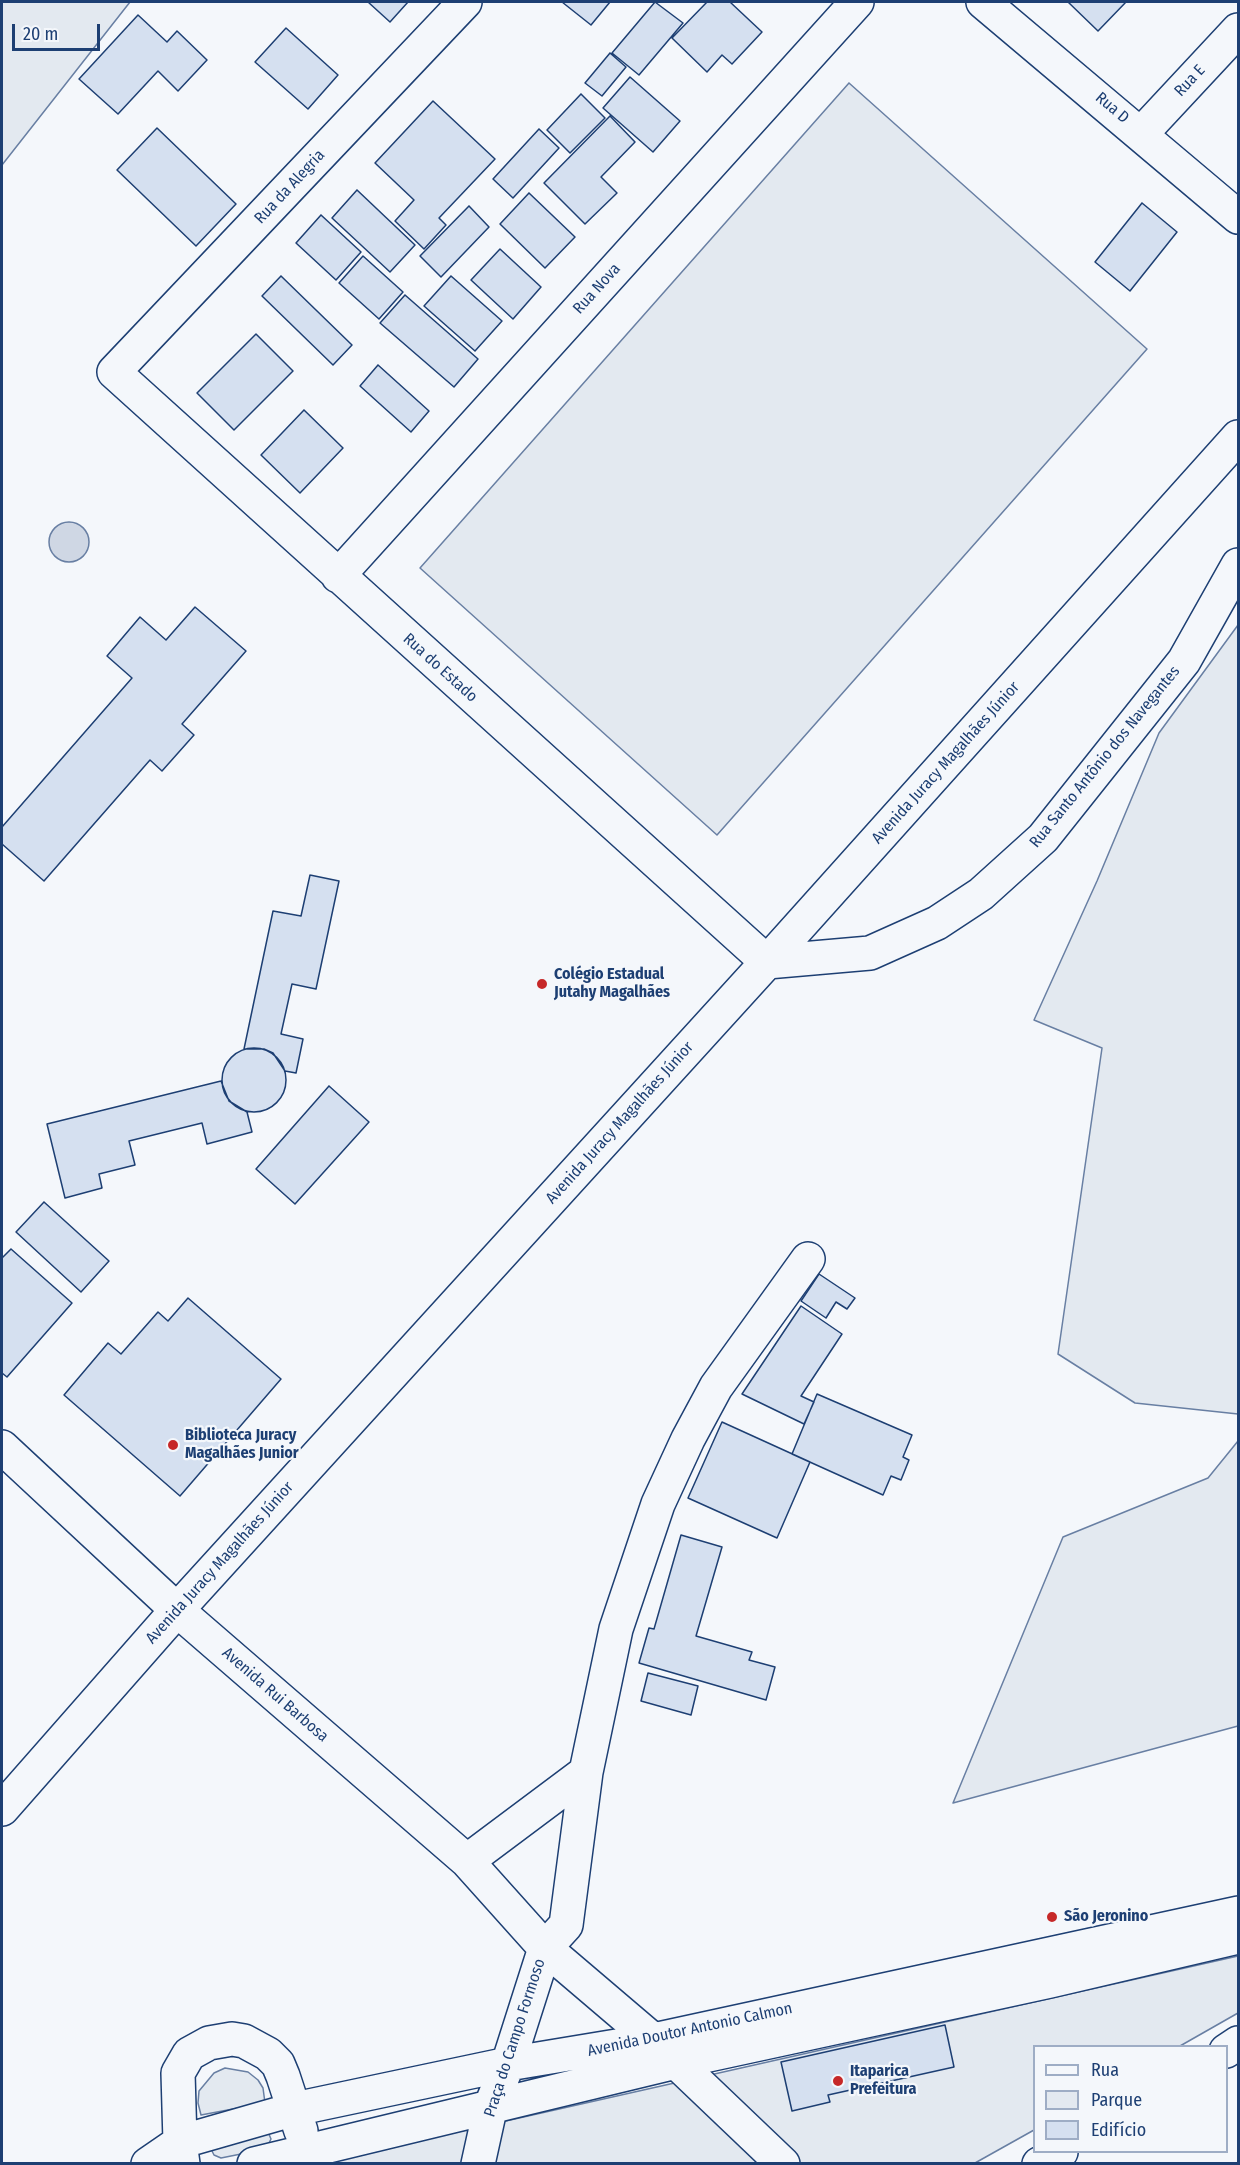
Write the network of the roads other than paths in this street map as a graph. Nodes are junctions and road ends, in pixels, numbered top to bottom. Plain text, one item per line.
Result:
1 (465, 2) edge
2 (857, 2) edge
3 (983, 2) edge
4 (1239, 30) edge
5 (1142, 133) junction
6 (1239, 217) edge
7 (114, 372) joint
8 (1239, 438) edge
9 (1239, 565) edge
10 (338, 576) junction
11 (767, 962) junction
12 (808, 1259) dead end
13 (2, 1447) edge
14 (177, 1610) junction
15 (586, 1772) junction
16 (2, 1809) edge
17 (467, 1861) junction
18 (1239, 1913) edge
19 (1239, 1937) edge
20 (545, 1948) junction
21 (1048, 1968) junction
22 (664, 2051) junction
23 (508, 2064) junction
24 (491, 2105) junction
25 (295, 2109) junction
26 (306, 2150) junction
27 (182, 2153) edge
28 (1057, 2153) edge
29 (148, 2163) edge
30 (254, 2163) edge
31 (478, 2163) edge
32 (783, 2163) edge
33 (1039, 2163) edge

1 - 7 street, Rua da Alegria
2 - 10 street, Rua Nova
3 - 5 street, Rua D
4 - 5 street, Rua E
5 - 6 street, Rua D
7 - 10 street, Rua do Estado
8 - 11 street, Avenida Juracy Magalhães Júnior
9 - 11 street, Rua Santo Antônio dos Navegantes
10 - 11 street, Rua do Estado
11 - 14 street, Avenida Juracy Magalhães Júnior
12 - 15 street
13 - 14 street, Avenida Rui Barbosa
14 - 16 street, Avenida Juracy Magalhães Júnior
14 - 17 street, Avenida Rui Barbosa
15 - 17 street
15 - 20 street
17 - 20 street, Avenida Rui Barbosa
18 - 21 street, Avenida Doutor Antonio Calmon
19 - 21 street, Avenida Doutor Antonio Calmon
20 - 22 street, Avenida Rui Barbosa
20 - 23 street, Praça do Campo Formoso
21 - 22 street, Avenida Doutor Antonio Calmon
22 - 23 street, Avenida Doutor Antonio Calmon
22 - 24 street, Avenida Doutor Antonio Calmon
22 - 32 street, Avenida Rui Barbosa
23 - 24 street, Praça do Campo Formoso
23 - 25 street, Avenida Doutor Antonio Calmon
24 - 26 street, Avenida Doutor Antonio Calmon
24 - 31 street, Praça do Campo Formoso
25 - 26 street
25 - 27 street, Avenida Doutor Antonio Calmon
25 - 27 street
26 - 30 street, Avenida Doutor Antonio Calmon
27 - 29 street, Avenida Doutor Antonio Calmon
28 - 33 street

